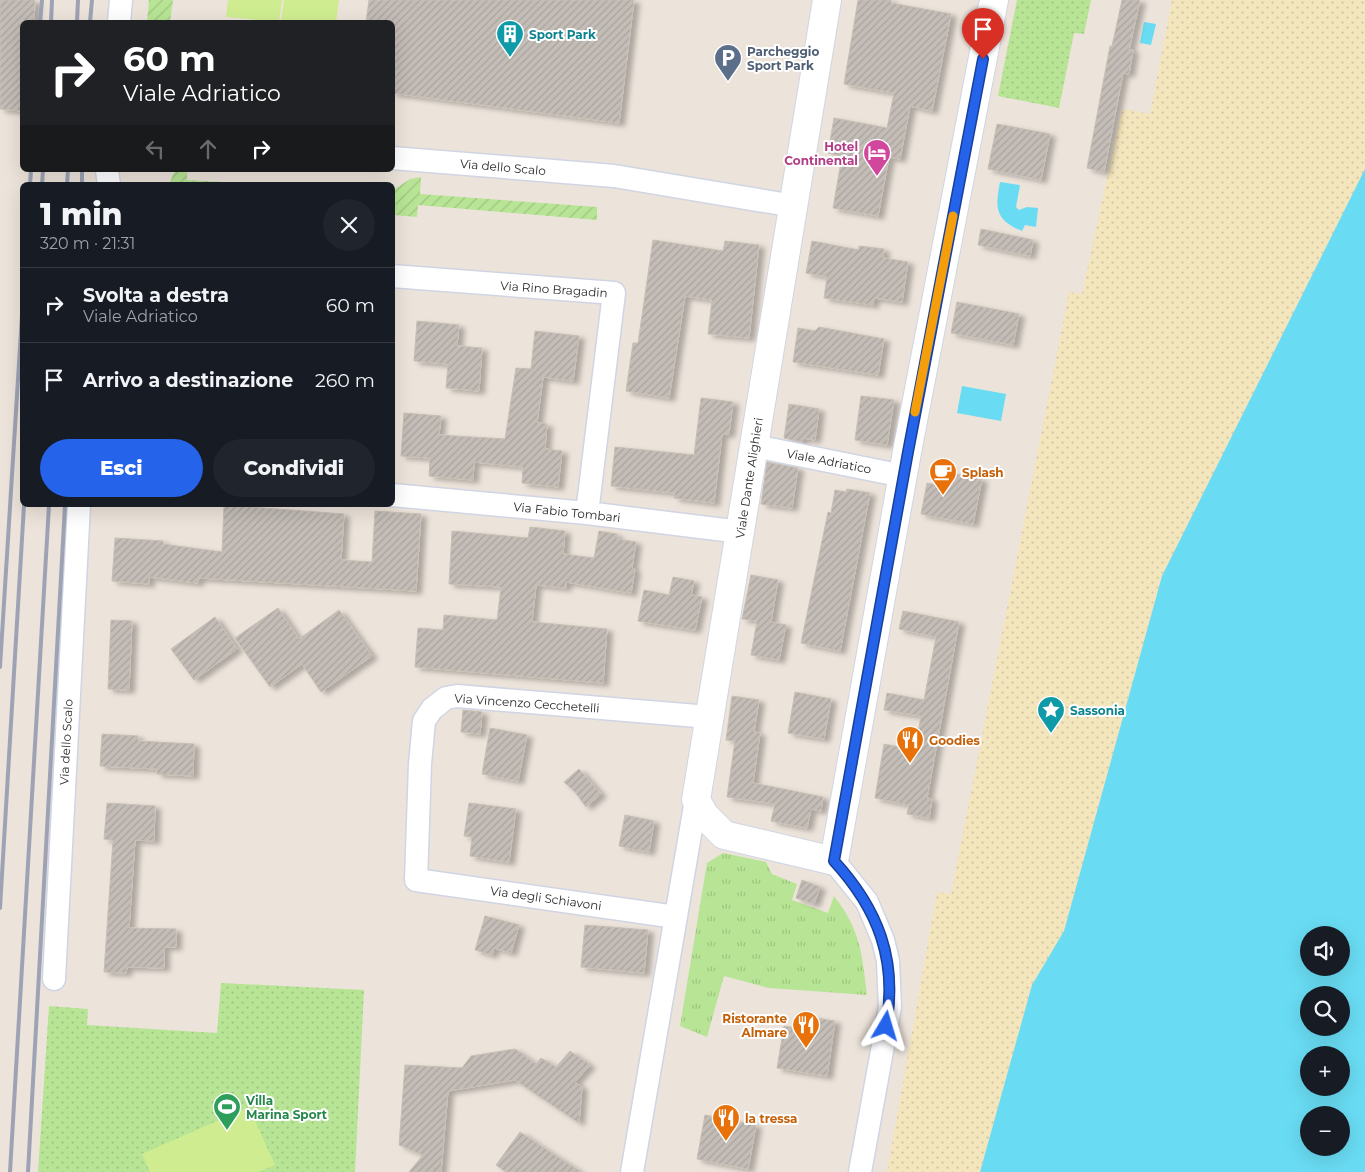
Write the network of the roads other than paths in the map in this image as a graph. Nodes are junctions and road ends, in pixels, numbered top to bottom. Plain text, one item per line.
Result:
1 (121, 0) edge
2 (827, 0) edge
3 (994, 0) edge
4 (119, 20) edge
5 (395, 158) edge
6 (794, 206) junction
7 (395, 276) edge
8 (755, 446) junction
9 (904, 476) junction
10 (395, 495) edge
11 (79, 507) edge
12 (587, 514) junction
13 (740, 532) junction
14 (708, 717) junction
15 (696, 800) junction
16 (834, 861) junction
17 (416, 880) joint
18 (676, 916) junction
19 (54, 979) dead end
20 (632, 1172) edge
21 (860, 1172) edge

1 - 4 street
2 - 6 street, Viale Dante Alighieri
3 - 9 street
5 - 6 street, Via dello Scalo
6 - 8 street, Viale Dante Alighieri
7 - 12 street, Via Rino Bragadin
8 - 9 street, Viale Adriatico
8 - 13 street, Viale Dante Alighieri
9 - 16 street
10 - 12 street, Via Fabio Tombari
11 - 19 street, Via dello Scalo
12 - 13 street, Via Fabio Tombari
13 - 14 street, Viale Dante Alighieri
14 - 15 street, Viale Dante Alighieri
14 - 17 street, Via Vincenzo Cecchetelli
15 - 16 street
15 - 18 street
16 - 21 street
17 - 18 street, Via degli Schiavoni
18 - 20 street

